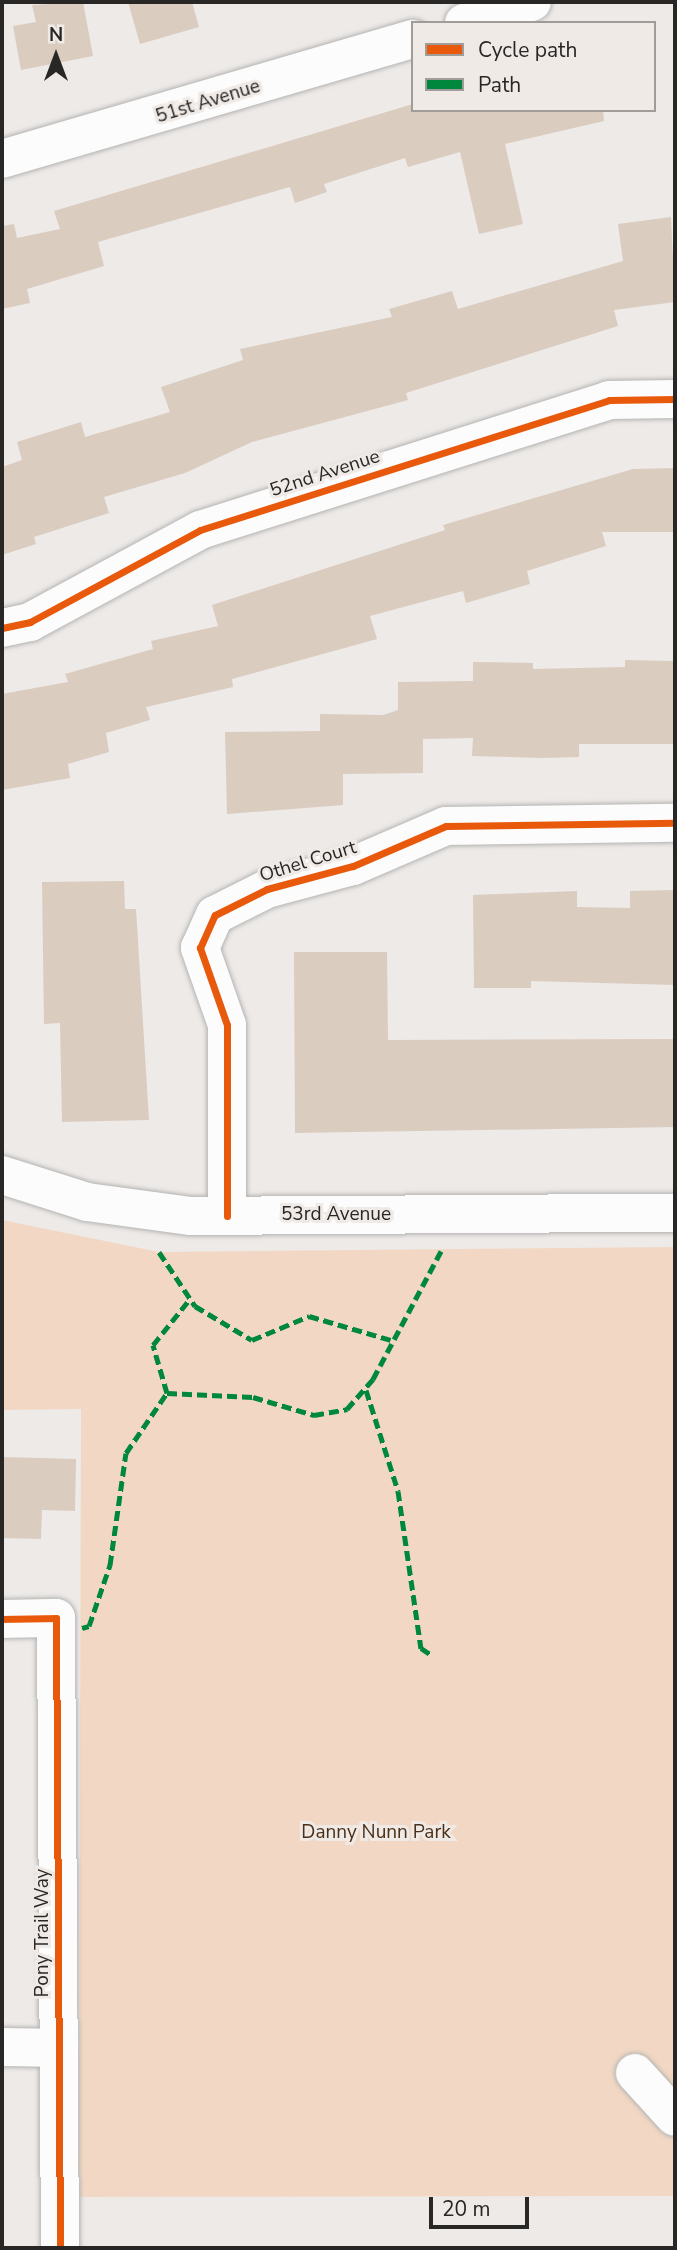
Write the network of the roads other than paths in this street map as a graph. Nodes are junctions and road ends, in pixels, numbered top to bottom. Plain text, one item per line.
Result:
1 (532, 2) edge
2 (470, 21) edge
3 (411, 40) edge
4 (2, 159) edge
5 (675, 399) edge
6 (2, 628) edge
7 (675, 822) edge
8 (2, 1175) edge
9 (675, 1213) edge
10 (227, 1216) junction
11 (2, 1619) edge
12 (2, 2047) edge
13 (59, 2048) junction
14 (635, 2073) dead end
15 (675, 2117) edge
16 (60, 2248) edge

1 - 2 street
3 - 4 street, 51st Avenue
5 - 6 street, 52nd Avenue
7 - 10 street, Othel Court
8 - 10 street, 53rd Avenue
9 - 10 street, 53rd Avenue
11 - 13 street, Pony Trail Way
12 - 13 street
13 - 16 street, Pony Trail Way
14 - 15 street

